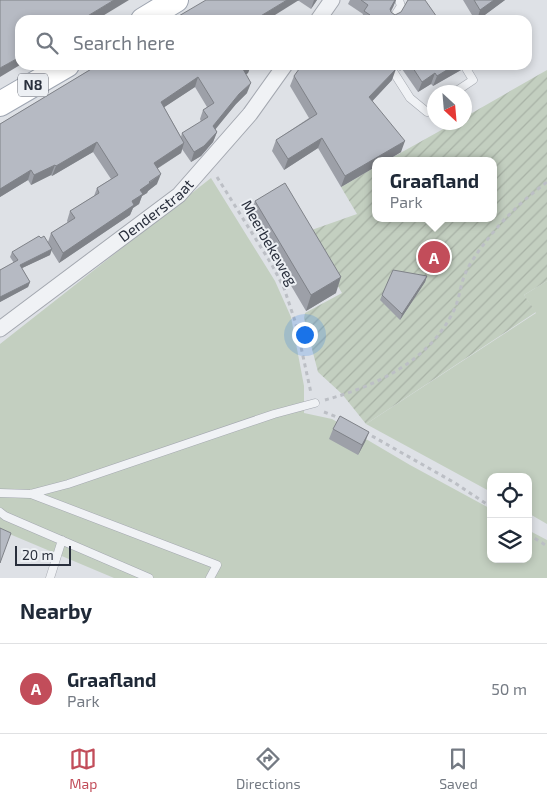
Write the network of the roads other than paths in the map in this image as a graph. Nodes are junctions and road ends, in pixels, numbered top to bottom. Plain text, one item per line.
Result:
1 (176, 0) edge
2 (332, 0) edge
3 (399, 0) edge
4 (151, 15) edge
5 (322, 15) edge
6 (395, 15) edge
7 (58, 70) edge
8 (281, 70) edge
9 (392, 70) edge
10 (467, 70) edge
11 (466, 85) edge
12 (0, 104) edge
13 (427, 111) edge
14 (0, 330) edge
15 (315, 402) road end
16 (0, 493) edge
17 (30, 494) junction
18 (0, 512) edge
19 (62, 540) junction
20 (50, 578) edge
21 (149, 578) edge
22 (210, 578) edge

1 - 4 main road
2 - 5 street
3 - 6 lane
7 - 12 main road, N8
8 - 14 street, Denderstraat
9 - 13 lane
10 - 11 lane
15 - 17 lane
16 - 17 lane
17 - 22 lane
18 - 19 lane
19 - 20 lane
19 - 21 lane

